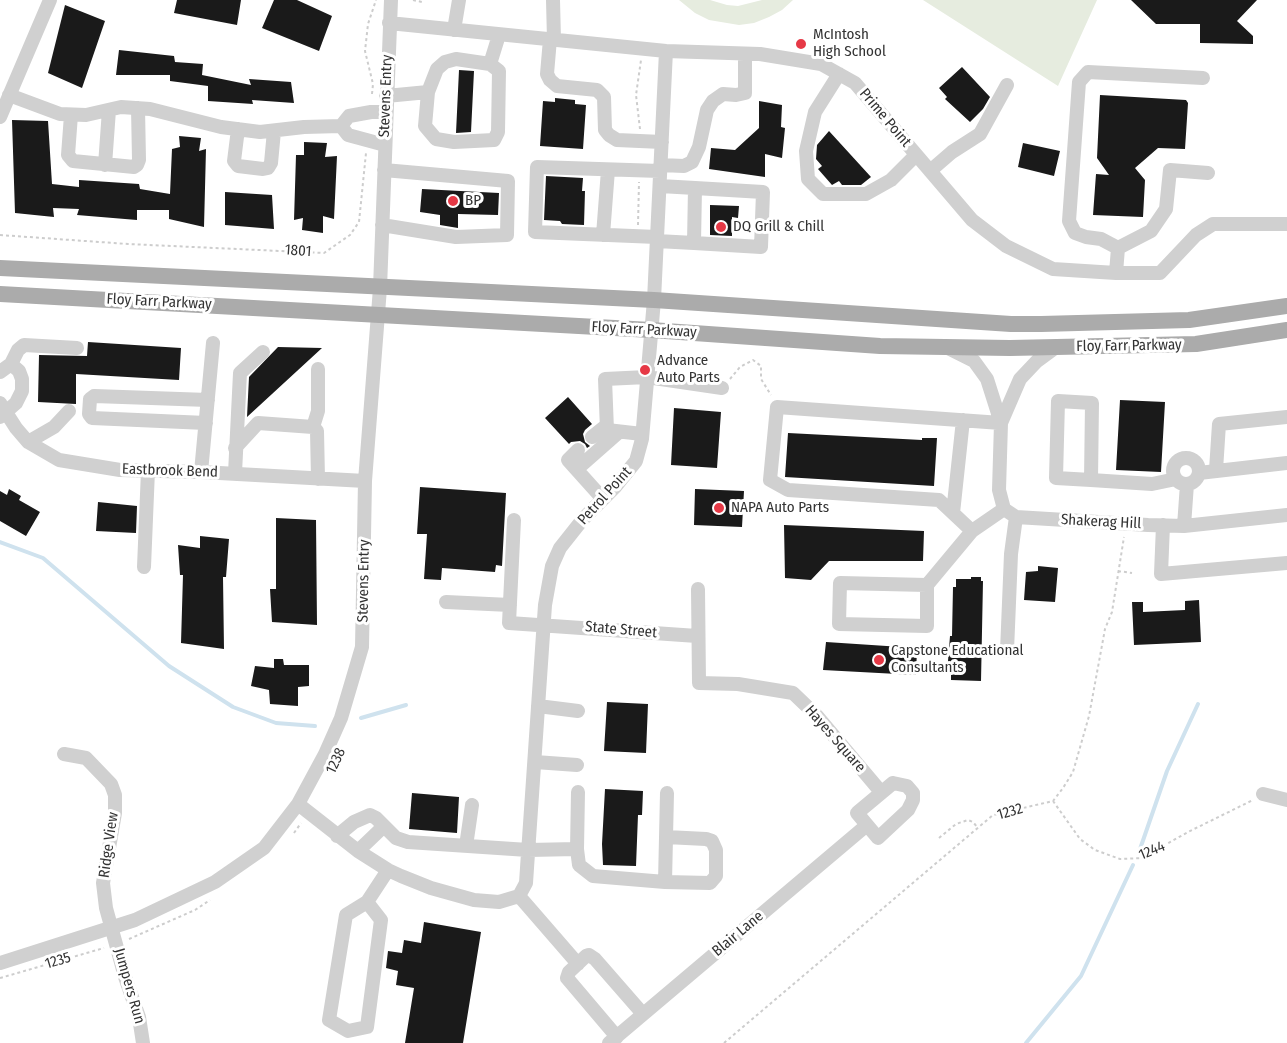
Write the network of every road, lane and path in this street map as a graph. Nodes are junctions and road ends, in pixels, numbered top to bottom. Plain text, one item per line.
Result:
1 (50, 0) edge
2 (376, 0) edge
3 (392, 0) edge
4 (413, 0) edge
5 (422, 0) edge
6 (458, 3) edge
7 (554, 4) edge
8 (389, 23) junction
9 (454, 30) junction
10 (500, 34) junction
11 (552, 40) junction
12 (644, 49) junction
13 (666, 51) junction
14 (745, 54) junction
15 (490, 64) junction
16 (839, 74) junction
17 (1203, 78) dead end
18 (1007, 85) dead end
19 (428, 92) junction
20 (9, 95) junction
21 (386, 96) junction
22 (138, 108) junction
23 (109, 110) junction
24 (371, 112) junction
25 (386, 112) junction
26 (71, 115) junction
27 (0, 117) edge
28 (341, 126) junction
29 (238, 129) junction
30 (274, 131) junction
31 (641, 131) dead end
32 (368, 141) junction
33 (662, 142) junction
34 (385, 145) junction
35 (916, 155) junction
36 (105, 165) junction
37 (661, 168) junction
38 (384, 170) junction
39 (608, 170) junction
40 (930, 171) junction
41 (1208, 173) dead end
42 (639, 182) dead end
43 (660, 186) junction
44 (695, 188) junction
45 (1287, 224) edge
46 (382, 225) junction
47 (603, 235) junction
48 (0, 236) edge
49 (637, 236) junction
50 (657, 239) junction
51 (694, 243) junction
52 (1118, 248) junction
53 (0, 268) edge
54 (1116, 273) junction
55 (380, 288) junction
56 (0, 294) edge
57 (654, 300) junction
58 (1287, 306) edge
59 (378, 315) junction
60 (651, 330) junction
61 (1287, 330) edge
62 (213, 343) dead end
63 (946, 347) junction
64 (1056, 347) junction
65 (77, 348) dead end
66 (263, 352) dead end
67 (5, 368) edge
68 (318, 369) dead end
69 (647, 377) junction
70 (722, 388) joint
71 (208, 400) junction
72 (777, 406) junction
73 (2, 411) edge
74 (69, 411) dead end
75 (1287, 417) edge
76 (963, 420) junction
77 (206, 423) junction
78 (1001, 423) junction
79 (313, 427) junction
80 (613, 428) junction
81 (642, 434) junction
82 (592, 437) dead end
83 (28, 442) junction
84 (235, 448) junction
85 (579, 450) dead end
86 (1287, 463) edge
87 (577, 469) junction
88 (148, 470) junction
89 (1216, 470) junction
90 (201, 472) junction
91 (236, 473) junction
92 (1199, 473) junction
93 (318, 479) junction
94 (1091, 480) junction
95 (365, 481) junction
96 (1182, 482) junction
97 (603, 499) junction
98 (1004, 509) junction
99 (953, 513) junction
100 (1287, 515) edge
101 (1016, 517) junction
102 (514, 520) dead end
103 (1126, 524) junction
104 (1163, 525) junction
105 (1184, 526) junction
106 (972, 531) junction
107 (1287, 563) edge
108 (144, 567) dead end
109 (1118, 571) junction
110 (1132, 573) dead end
111 (927, 585) junction
112 (698, 589) dead end
113 (446, 602) dead end
114 (510, 605) junction
115 (544, 624) junction
116 (697, 636) junction
117 (1007, 651) dead end
118 (538, 706) junction
119 (578, 711) dead end
120 (64, 754) dead end
121 (534, 762) junction
122 (577, 765) dead end
123 (578, 792) dead end
124 (881, 792) junction
125 (666, 793) dead end
126 (1263, 794) joint
127 (1287, 800) edge
128 (1053, 801) junction
129 (472, 806) dead end
130 (303, 807) junction
131 (867, 825) junction
132 (384, 827) junction
133 (978, 828) junction
134 (290, 836) dead end
135 (337, 836) junction
136 (666, 837) junction
137 (939, 838) dead end
138 (466, 846) junction
139 (577, 849) junction
140 (528, 850) junction
141 (358, 851) junction
142 (388, 870) junction
143 (665, 882) junction
144 (519, 896) junction
145 (213, 898) dead end
146 (367, 902) junction
147 (113, 929) junction
148 (116, 944) junction
149 (0, 963) edge
150 (578, 964) junction
151 (0, 978) edge
152 (643, 1014) junction
153 (613, 1040) edge
154 (143, 1043) edge
155 (724, 1043) edge

1 - 20 street
2 - 24 path
3 - 8 street, Stevens Entry
4 - 5 path
6 - 9 street
7 - 11 street
8 - 9 street, Prime Point
8 - 21 street, Stevens Entry
9 - 10 street, Prime Point
10 - 11 street, Prime Point
10 - 15 street
11 - 12 street, Prime Point
11 - 33 street
12 - 13 street, Prime Point
12 - 31 path
13 - 14 street, Prime Point
13 - 33 street, Petrol Point
14 - 16 street, Prime Point
14 - 37 street
15 - 19 street
15 - 19 street
16 - 35 street, Prime Point
16 - 35 street
17 - 52 street
18 - 40 street
19 - 21 street
20 - 26 street
20 - 27 street
21 - 25 street, Stevens Entry
22 - 23 street
22 - 29 street
22 - 36 street
23 - 26 street
23 - 36 street
24 - 25 street
24 - 28 street
25 - 34 street, Stevens Entry
26 - 36 street
28 - 30 street
28 - 32 street
29 - 30 street
29 - 30 street
32 - 34 street
32 - 48 path, 1801
33 - 37 street, Petrol Point
34 - 38 street, Stevens Entry
35 - 40 street, Prime Point
37 - 39 street
37 - 43 street, Petrol Point
38 - 46 street, Stevens Entry
38 - 46 street
39 - 47 street
39 - 47 street
40 - 54 street, Prime Point
41 - 52 street
42 - 49 path
43 - 44 street
43 - 50 street, Petrol Point
44 - 51 street
44 - 51 street
45 - 54 street, Prime Point
46 - 55 street, Stevens Entry
47 - 49 street
49 - 50 street
50 - 51 street
50 - 57 street, Petrol Point
52 - 54 street
53 - 55 main road, Floy Farr Parkway
55 - 57 main road, Floy Farr Parkway
55 - 59 street, Stevens Entry
56 - 59 main road, Floy Farr Parkway
57 - 58 main road, Floy Farr Parkway
57 - 60 street, Petrol Point
59 - 60 main road, Floy Farr Parkway
59 - 95 street, Stevens Entry
60 - 63 main road, Floy Farr Parkway
60 - 69 street, Petrol Point
61 - 64 main road, Floy Farr Parkway
62 - 71 street
63 - 64 main road, Floy Farr Parkway
63 - 78 street
64 - 78 street
65 - 67 street
66 - 84 street
67 - 73 street
68 - 79 street
69 - 70 street
69 - 80 street
69 - 81 street, Petrol Point
70 - 72 path
71 - 77 street
71 - 77 street
72 - 76 street
72 - 99 street
73 - 83 street, Eastbrook Bend
74 - 83 street
75 - 89 street
76 - 78 street
76 - 99 street
77 - 90 street
78 - 98 street
79 - 84 street
79 - 93 street
80 - 81 street
80 - 82 street
80 - 87 street
81 - 97 street, Petrol Point
83 - 88 street, Eastbrook Bend
84 - 91 street
85 - 87 street
86 - 89 street
87 - 97 street
88 - 90 street, Eastbrook Bend
88 - 108 street
89 - 92 street
90 - 91 street, Eastbrook Bend
91 - 93 street, Eastbrook Bend
92 - 96 street
92 - 96 street
93 - 95 street, Eastbrook Bend
94 - 94 street
94 - 96 street
95 - 130 street, Stevens Entry
96 - 105 street
97 - 115 street, Petrol Point
98 - 101 street
98 - 106 street
99 - 106 street
100 - 105 street, Shakerag Hill
101 - 103 street, Shakerag Hill
101 - 117 street
102 - 114 street
103 - 104 street, Shakerag Hill
103 - 109 path
104 - 105 street, Shakerag Hill
104 - 107 street
106 - 111 street
109 - 110 path
109 - 128 path
111 - 111 street
112 - 116 street, Hayes Square
113 - 114 street
114 - 115 street, State Street
115 - 116 street, State Street
115 - 118 street, Petrol Point
116 - 124 street, Hayes Square
118 - 119 street
118 - 121 street, Petrol Point
120 - 147 street, Ridge View
121 - 122 street
121 - 140 street, Petrol Point
123 - 139 street
124 - 131 street
124 - 131 street
125 - 136 street
126 - 127 street
126 - 128 path, 1244
128 - 133 path, 1232
129 - 138 street
130 - 134 path
130 - 135 street
130 - 147 street, Stevens Entry
131 - 152 street, Blair Lane
132 - 135 street
132 - 138 street
132 - 141 street
133 - 137 path
133 - 155 path, 1232
135 - 141 street
136 - 143 street
136 - 143 street
138 - 140 street
139 - 140 street
139 - 143 street
140 - 144 street, Petrol Point
141 - 142 street
142 - 144 street
142 - 146 street
144 - 150 street
145 - 148 path
146 - 146 street
147 - 148 street, Jumpers Run
147 - 149 street, Stevens Entry
148 - 151 path, 1235
148 - 154 street, Jumpers Run
150 - 152 street
150 - 153 street
152 - 153 street, Blair Lane

